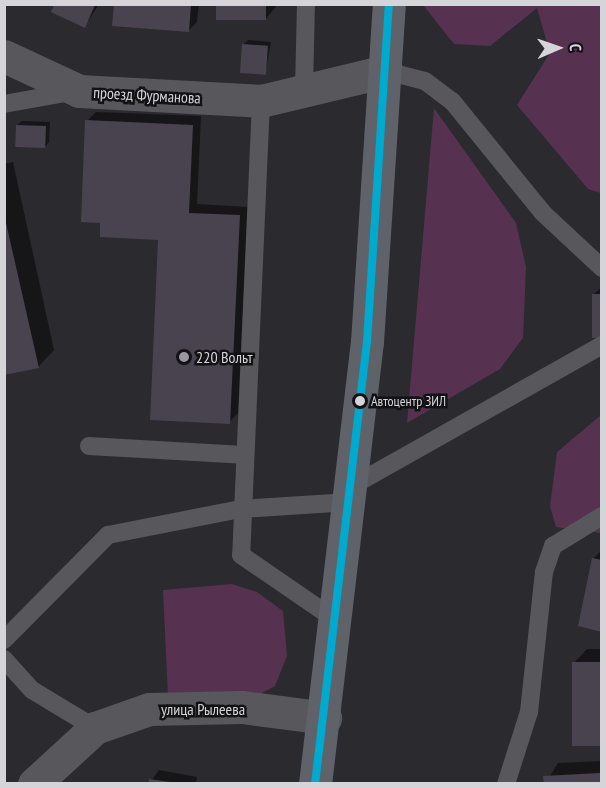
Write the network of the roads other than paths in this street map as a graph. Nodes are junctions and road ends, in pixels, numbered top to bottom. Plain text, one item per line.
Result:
1 (306, 4) edge
2 (389, 4) edge
3 (4, 56) edge
4 (386, 71) junction
5 (304, 90) junction
6 (79, 91) junction
7 (261, 101) junction
8 (4, 104) edge
9 (602, 268) edge
10 (600, 350) edge
11 (89, 446) dead end
12 (243, 455) junction
13 (351, 494) junction
14 (240, 509) junction
15 (602, 516) edge
16 (337, 621) junction
17 (4, 640) edge
18 (4, 659) edge
19 (325, 718) junction
20 (95, 728) junction
21 (34, 783) edge
22 (315, 783) edge
23 (506, 783) edge

1 - 5 lane
2 - 4 main road
3 - 6 street, проезд Фурманова
4 - 5 street, проезд Фурманова
4 - 9 lane
4 - 13 main road
5 - 7 street, проезд Фурманова
6 - 7 street, проезд Фурманова
6 - 8 lane
7 - 12 lane
10 - 13 lane
11 - 12 lane
12 - 14 lane
13 - 14 lane
13 - 16 main road
14 - 16 lane
14 - 17 lane
15 - 23 lane
16 - 19 main road
18 - 20 lane
19 - 20 street, улица Рылеева
19 - 22 main road
20 - 21 street, улица Рылеева

